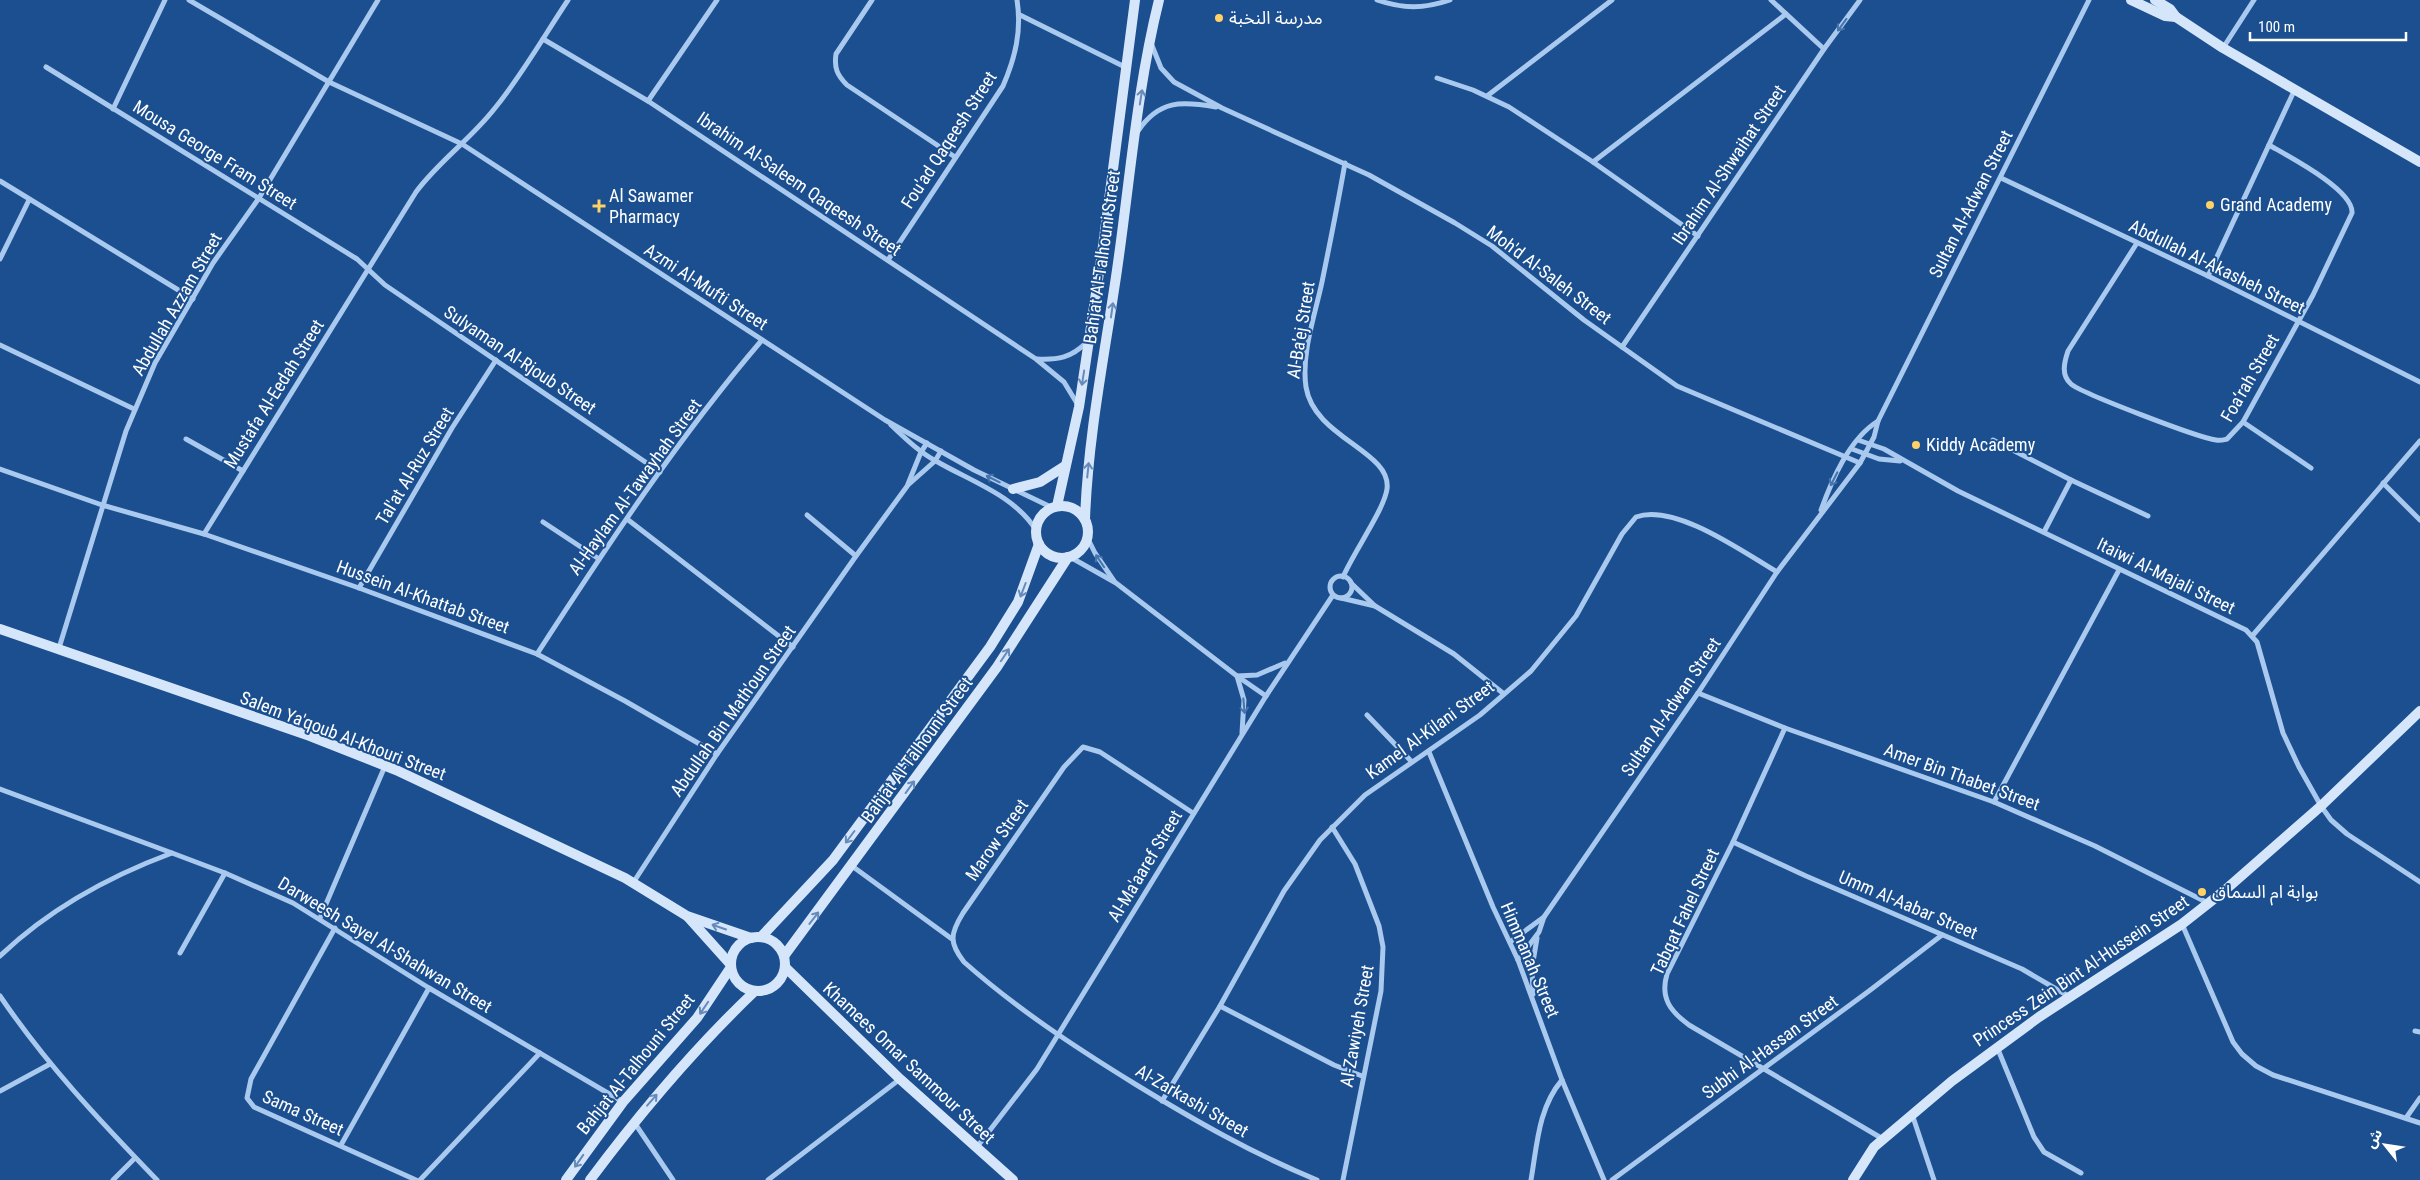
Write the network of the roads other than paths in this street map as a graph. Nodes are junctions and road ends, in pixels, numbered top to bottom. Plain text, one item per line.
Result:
1 (166, 0) edge
2 (189, 0) edge
3 (378, 0) edge
4 (568, 0) edge
5 (717, 0) edge
6 (872, 0) edge
7 (1018, 0) edge
8 (1135, 0) edge
9 (1159, 0) edge
10 (1377, 0) edge
11 (1450, 0) edge
12 (1612, 0) edge
13 (1771, 0) edge
14 (1860, 0) edge
15 (2089, 0) edge
16 (2131, 0) edge
17 (2155, 0) edge
18 (2254, 0) edge
19 (1786, 14) junction
20 (1020, 15) junction
21 (2176, 17) junction
22 (543, 39) junction
23 (1150, 39) junction
24 (2223, 48) junction
25 (1824, 49) junction
26 (46, 67) dead end
27 (1127, 68) junction
28 (1437, 78) dead end
29 (329, 82) junction
30 (2294, 89) junction
31 (1487, 96) junction
32 (648, 101) junction
33 (1222, 108) junction
34 (113, 109) junction
35 (1135, 136) junction
36 (462, 144) junction
37 (2269, 144) junction
38 (955, 158) junction
39 (1593, 162) junction
40 (2420, 162) edge
41 (1345, 163) junction
42 (2001, 178) junction
43 (0, 181) edge
44 (259, 198) junction
45 (29, 200) junction
46 (1698, 236) junction
47 (2137, 243) junction
48 (0, 259) edge
49 (888, 260) junction
50 (368, 268) junction
51 (2208, 276) junction
52 (193, 299) junction
53 (2297, 322) junction
54 (762, 340) junction
55 (1089, 340) junction
56 (0, 345) edge
57 (1622, 347) junction
58 (1036, 359) junction
59 (496, 360) junction
60 (2420, 382) edge
61 (1079, 407) junction
62 (134, 409) junction
63 (885, 420) junction
64 (1878, 421) junction
65 (2243, 422) junction
66 (186, 439) dead end
67 (1858, 440) junction
68 (1993, 440) dead end
69 (2420, 441) edge
70 (927, 442) junction
71 (1871, 444) junction
72 (1852, 449) junction
73 (942, 451) junction
74 (921, 452) junction
75 (1866, 454) junction
76 (1846, 457) junction
77 (935, 461) junction
78 (1901, 461) junction
79 (1860, 463) junction
80 (1065, 466) junction
81 (2311, 468) dead end
82 (0, 469) edge
83 (243, 471) junction
84 (660, 472) junction
85 (2071, 480) junction
86 (2383, 483) junction
87 (908, 485) junction
88 (1012, 489) junction
89 (102, 505) junction
90 (1055, 507) junction
91 (1820, 512) junction
92 (807, 515) dead end
93 (2148, 516) dead end
94 (627, 519) junction
95 (1084, 519) junction
96 (2420, 520) edge
97 (543, 522) dead end
98 (1036, 530) junction
99 (2044, 532) junction
100 (204, 534) junction
101 (1087, 537) junction
102 (1038, 544) junction
103 (856, 556) junction
104 (1069, 557) junction
105 (599, 559) junction
106 (2119, 570) junction
107 (1777, 572) junction
108 (1343, 576) junction
109 (1116, 583) junction
110 (1351, 583) junction
111 (359, 588) junction
112 (1333, 595) junction
113 (1341, 598) junction
114 (1375, 606) junction
115 (0, 630) edge
116 (2253, 635) junction
117 (793, 647) junction
118 (59, 648) junction
119 (537, 654) junction
120 (1288, 660) junction
121 (1236, 676) junction
122 (1698, 693) junction
123 (1504, 694) junction
124 (1266, 696) junction
125 (2420, 711) edge
126 (1367, 715) dead end
127 (1785, 728) junction
128 (1241, 736) junction
129 (1429, 752) junction
130 (717, 754) junction
131 (1411, 761) junction
132 (385, 766) junction
133 (0, 789) edge
134 (1994, 802) junction
135 (2321, 806) junction
136 (1193, 813) junction
137 (1332, 827) junction
138 (1734, 842) junction
139 (172, 853) junction
140 (852, 866) junction
141 (225, 873) junction
142 (2420, 882) edge
143 (633, 883) junction
144 (2209, 903) junction
145 (687, 916) junction
146 (1544, 917) junction
147 (320, 918) junction
148 (2182, 924) junction
149 (335, 928) junction
150 (1539, 932) junction
151 (1942, 934) junction
152 (756, 937) junction
153 (952, 939) junction
154 (1510, 942) junction
155 (180, 953) dead end
156 (0, 956) edge
157 (784, 956) junction
158 (1518, 960) junction
159 (731, 966) junction
160 (785, 967) junction
161 (429, 988) junction
162 (755, 991) junction
163 (0, 996) edge
164 (2070, 997) junction
165 (1534, 1000) junction
166 (1220, 1006) junction
167 (1058, 1036) junction
168 (1997, 1047) junction
169 (540, 1053) junction
170 (50, 1064) junction
171 (1761, 1069) junction
172 (1362, 1076) junction
173 (900, 1080) junction
174 (1562, 1080) junction
175 (0, 1091) edge
176 (2420, 1098) edge
177 (1162, 1100) junction
178 (622, 1102) junction
179 (1912, 1114) junction
180 (2406, 1118) junction
181 (634, 1121) junction
182 (2420, 1123) edge
183 (1883, 1139) junction
184 (341, 1145) junction
185 (976, 1148) junction
186 (135, 1158) junction
187 (2081, 1173) dead end
188 (113, 1180) edge
189 (157, 1180) edge
190 (416, 1180) edge
191 (420, 1180) edge
192 (566, 1180) edge
193 (590, 1180) edge
194 (673, 1180) edge
195 (768, 1180) edge
196 (1014, 1180) edge
197 (1317, 1180) edge
198 (1343, 1180) edge
199 (1531, 1180) edge
200 (1604, 1180) edge
201 (1612, 1180) edge
202 (1853, 1180) edge
203 (1934, 1180) edge

1 - 34 street
2 - 29 street, Azmi Al-Mufti Street
3 - 29 street, Abdullah Azzam Street
4 - 22 street
5 - 32 street
6 - 38 street
7 - 20 street, Fou'ad Qaqeesh Street
8 - 27 street, Bahjat Al-Talhouni Street
9 - 23 street, Bahjat Al-Talhouni Street
10 - 11 street
12 - 31 street
13 - 19 street
14 -> 25 street, Ibrahim Al-Shwaihat Street
15 - 42 street, Sultan Al-Adwan Street
16 - 21 street
17 - 21 street
18 - 24 street
19 - 25 street
19 - 39 street
20 - 27 street
20 - 38 street, Fou'ad Qaqeesh Street
21 - 24 street
22 - 32 street, Ibrahim Al-Saleem Qaqeesh Street
22 - 36 street
23 - 33 street, Moh'd Al-Saleh Street
35 -> 23 street, Bahjat Al-Talhouni Street
24 - 30 street
25 - 46 street, Ibrahim Al-Shwaihat Street
26 - 34 street, Mousa George Fram Street
27 - 55 street, Bahjat Al-Talhouni Street
28 - 31 street
29 - 36 street, Azmi Al-Mufti Street
29 - 44 street, Abdullah Azzam Street
30 - 37 street
30 - 40 street
31 - 39 street
32 - 49 street, Ibrahim Al-Saleem Qaqeesh Street
33 - 35 street, Moh'd Al-Saleh Street
33 - 41 street, Moh'd Al-Saleh Street
34 - 44 street, Mousa George Fram Street
95 -> 35 street, Bahjat Al-Talhouni Street
36 - 50 street
36 - 54 street, Azmi Al-Mufti Street
37 - 51 street
37 - 53 street, Foa‘rah Street
38 - 49 street, Fou'ad Qaqeesh Street
39 - 46 street
41 - 57 street, Moh'd Al-Saleh Street
41 - 108 street, Al-Ba'ej Street
42 - 47 street, Abdullah Al-Akasheh Street
42 - 64 street, Sultan Al-Adwan Street
43 - 45 street
44 - 50 street, Mousa George Fram Street
44 - 52 street, Abdullah Azzam Street
45 - 48 street
45 - 52 street
46 - 57 street, Ibrahim Al-Shwaihat Street
47 - 51 street, Abdullah Al-Akasheh Street
47 - 65 street, Foa‘rah Street
49 - 58 street, Ibrahim Al-Saleem Qaqeesh Street
50 - 59 street, Sulyaman Al-Rjoub Street
50 - 83 street, Mustafa Al-Eedah Street
51 - 53 street, Abdullah Al-Akasheh Street
52 - 62 street, Abdullah Azzam Street
53 - 60 street, Abdullah Al-Akasheh Street
53 - 65 street, Foa‘rah Street
54 - 63 street, Azmi Al-Mufti Street
54 - 84 street, Al-Haylam Al-Tawayhah Street
55 - 58 street
55 -> 61 street, Bahjat Al-Talhouni Street
56 - 62 street
57 - 76 street, Moh'd Al-Saleh Street
58 - 61 street, Ibrahim Al-Saleem Qaqeesh Street
59 - 84 street, Sulyaman Al-Rjoub Street
59 - 111 street, Tal'at Al-Ruz Street
61 - 80 street, Bahjat Al-Talhouni Street
62 - 89 street, Abdullah Azzam Street
63 - 70 street, Azmi Al-Mufti Street
63 - 74 street, Azmi Al-Mufti Street
64 - 67 street, Sultan Al-Adwan Street
64 - 71 street, Sultan Al-Adwan Street
65 - 81 street
66 - 83 street
67 - 71 street, Itaiwi Al-Majali Street
67 - 72 street, Sultan Al-Adwan Street
68 - 85 street
69 - 86 street
70 - 73 street, Azmi Al-Mufti Street
70 - 74 street, Abdullah Bin Math'oun Street
71 - 75 street, Sultan Al-Adwan Street
71 - 78 street, Itaiwi Al-Majali Street
72 - 75 street, Itaiwi Al-Majali Street
72 - 76 street, Sultan Al-Adwan Street
73 - 77 street, Abdullah Bin Math'oun Street
88 -> 73 street, Azmi Al-Mufti Street
74 - 77 street, Azmi Al-Mufti Street
74 - 87 street, Abdullah Bin Math'oun Street
75 - 78 street, Itaiwi Al-Majali Street
75 - 79 street, Sultan Al-Adwan Street
76 - 79 street, Moh'd Al-Saleh Street
76 -> 91 street, Sultan Al-Adwan Street
77 - 87 street, Abdullah Bin Math'oun Street
77 - 98 street, Azmi Al-Mufti Street
78 - 99 street, Itaiwi Al-Majali Street
79 - 91 street, Sultan Al-Adwan Street
80 - 88 street
80 - 90 street, Bahjat Al-Talhouni Street
82 - 89 street, Hussein Al-Khattab Street
83 - 100 street, Mustafa Al-Eedah Street
84 - 94 street, Al-Haylam Al-Tawayhah Street
85 - 93 street
85 - 99 street
86 - 96 street
86 - 116 street
87 - 103 street, Abdullah Bin Math'oun Street
88 - 90 street, Azmi Al-Mufti Street
89 - 100 street, Hussein Al-Khattab Street
89 - 118 street, Abdullah Azzam Street
90 - 95 street
90 - 98 street
91 - 107 street, Sultan Al-Adwan Street
92 - 103 street
94 - 105 street, Al-Haylam Al-Tawayhah Street
94 - 117 street
95 - 101 street
97 - 105 street
98 - 102 street
99 - 106 street, Itaiwi Al-Majali Street
100 - 111 street, Hussein Al-Khattab Street
101 - 104 street
109 -> 101 street
102 - 104 street
102 -> 152 street, Bahjat Al-Talhouni Street
103 - 117 street, Abdullah Bin Math'oun Street
104 - 109 street
140 -> 104 street, Bahjat Al-Talhouni Street
105 - 119 street, Al-Haylam Al-Tawayhah Street
106 - 116 street, Itaiwi Al-Majali Street
106 - 134 street
107 - 122 street, Sultan Al-Adwan Street
107 - 123 street, Kamel Al-Kilani Street
108 - 110 street
108 - 112 street
109 - 121 street
110 - 113 street
110 - 114 street
111 - 119 street, Hussein Al-Khattab Street
112 - 113 street
112 - 120 street, Al-Ma'aaref Street
113 - 114 street
114 - 123 street
115 - 118 street, Salem Ya'qoub Al-Khouri Street
116 - 135 street
117 - 130 street, Abdullah Bin Math'oun Street
118 - 132 street, Salem Ya'qoub Al-Khouri Street
119 - 130 street, Hussein Al-Khattab Street
120 - 121 street
120 - 124 street, Al-Ma'aaref Street
121 - 124 street
121 -> 128 street
122 - 127 street, Amer Bin Thabet Street
122 - 146 street, Sultan Al-Adwan Street
123 - 129 street, Kamel Al-Kilani Street
124 - 128 street, Al-Ma'aaref Street
125 - 135 street, Princess Zein Bint Al-Hussein Street
126 - 131 street
127 - 134 street, Amer Bin Thabet Street
127 - 138 street, Tabqat Fahel Street
128 - 136 street, Al-Ma'aaref Street
129 - 131 street, Kamel Al-Kilani Street
129 - 154 street, Himmanah Street
130 - 143 street, Abdullah Bin Math'oun Street
131 - 137 street, Kamel Al-Kilani Street
132 - 143 street, Salem Ya'qoub Al-Khouri Street
132 - 147 street
133 - 139 street, Darweesh Sayel Al-Shahwan Street
134 - 144 street, Amer Bin Thabet Street
135 - 142 street
135 - 144 street, Princess Zein Bint Al-Hussein Street
136 - 153 street, Marow Street
136 - 167 street, Al-Ma'aaref Street
137 - 166 street, Kamel Al-Kilani Street
137 - 172 street, Al-Zawiyeh Street
138 - 151 street, Umm Al-Aabar Street
138 - 171 street, Tabqat Fahel Street
139 - 141 street, Darweesh Sayel Al-Shahwan Street
139 - 156 street
140 - 153 street
157 -> 140 street, Bahjat Al-Talhouni Street
141 - 147 street, Darweesh Sayel Al-Shahwan Street
141 - 155 street
143 - 145 street, Salem Ya'qoub Al-Khouri Street
144 - 148 street, Princess Zein Bint Al-Hussein Street
152 -> 145 street, Salem Ya'qoub Al-Khouri Street
145 - 159 street, Salem Ya'qoub Al-Khouri Street
146 - 150 street, Sultan Al-Adwan Street
146 - 154 street, Sultan Al-Adwan Street
147 - 149 street, Darweesh Sayel Al-Shahwan Street
148 - 164 street, Princess Zein Bint Al-Hussein Street
148 - 180 street
149 - 161 street, Darweesh Sayel Al-Shahwan Street
149 - 184 street, Sama Street
150 - 158 street, Sultan Al-Adwan Street
150 - 165 street
151 - 164 street, Umm Al-Aabar Street
151 - 171 street, Subhi Al-Hassan Street
152 - 157 street
152 - 159 street
153 - 167 street
154 - 158 street, Himmanah Street
157 - 160 street
158 - 165 street, Himmanah Street
159 - 162 street
159 -> 178 street, Bahjat Al-Talhouni Street
160 - 162 street
160 - 173 street, Khamees Omar Sammour Street
161 - 169 street, Darweesh Sayel Al-Shahwan Street
161 - 184 street
181 -> 162 street, Bahjat Al-Talhouni Street
163 - 170 street
164 - 168 street, Princess Zein Bint Al-Hussein Street
165 - 174 street, Himmanah Street
166 - 172 street
166 - 177 street, Kamel Al-Kilani Street
167 - 177 street, Al-Zarkashi Street
167 - 185 street, Al-Ma'aaref Street
168 - 179 street, Princess Zein Bint Al-Hussein Street
168 - 187 street
169 - 178 street, Darweesh Sayel Al-Shahwan Street
169 - 191 street
170 - 175 street
170 - 186 street
171 - 183 street, Tabqat Fahel Street
171 - 201 street, Subhi Al-Hassan Street
172 - 198 street, Al-Zawiyeh Street
173 - 185 street, Khamees Omar Sammour Street
173 - 195 street
174 - 199 street
174 - 200 street, Himmanah Street
176 - 180 street
177 - 197 street, Al-Zarkashi Street
178 -> 192 street, Bahjat Al-Talhouni Street
179 - 183 street, Princess Zein Bint Al-Hussein Street
179 - 203 street
180 - 182 street
181 - 193 street, Bahjat Al-Talhouni Street
181 - 194 street
183 - 202 street, Princess Zein Bint Al-Hussein Street
184 - 190 street, Sama Street
185 - 196 street, Khamees Omar Sammour Street
186 - 188 street
186 - 189 street

